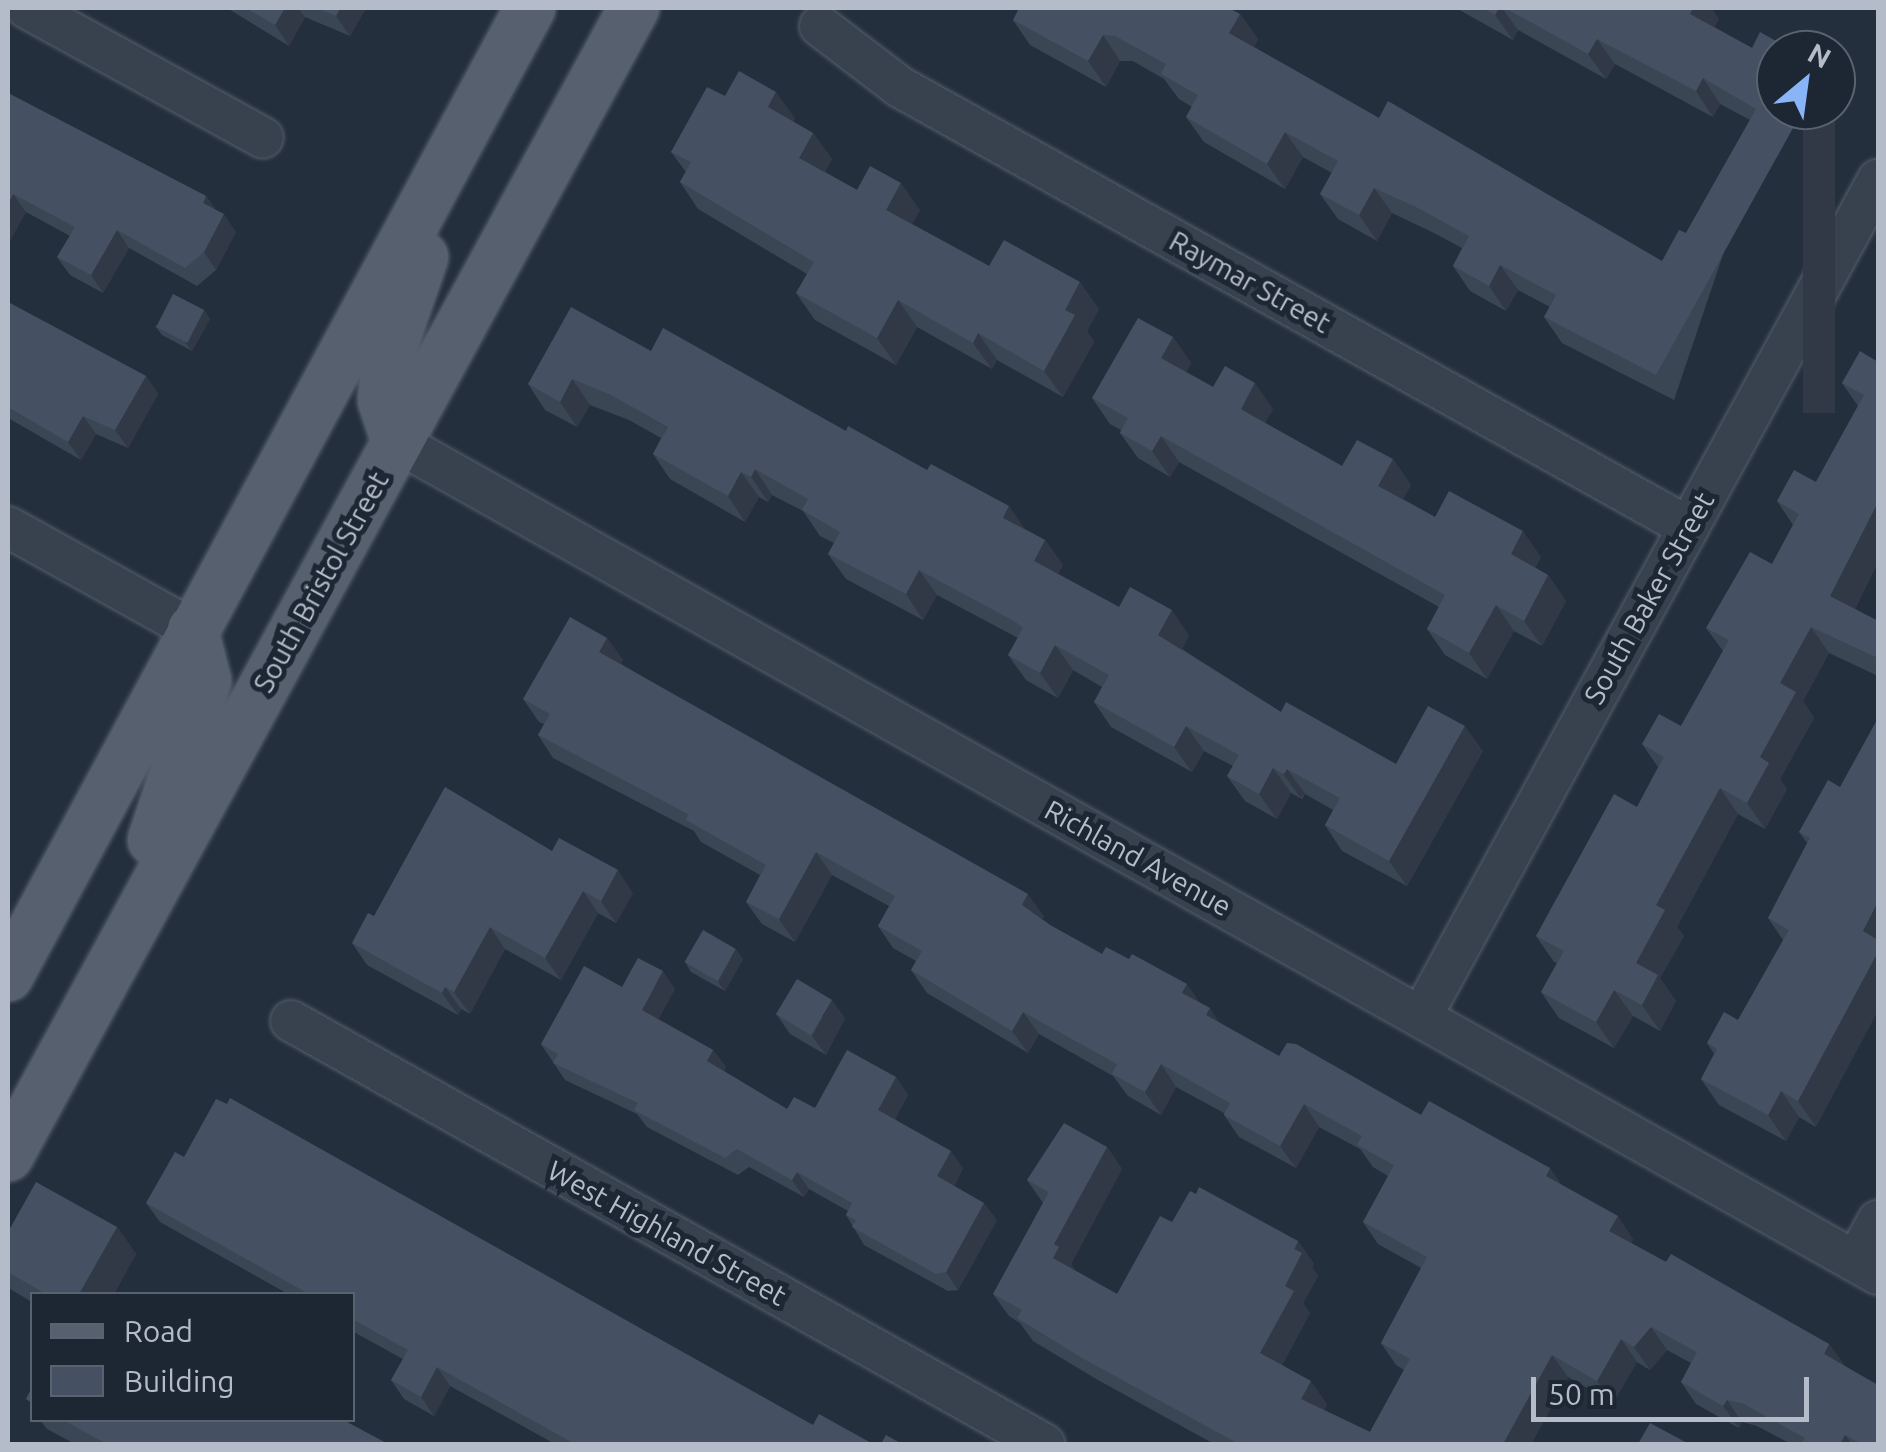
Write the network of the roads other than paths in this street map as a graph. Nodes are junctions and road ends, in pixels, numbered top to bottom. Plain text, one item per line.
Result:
1 (28, 8) edge
2 (530, 8) edge
3 (634, 8) edge
4 (820, 26) dead end
5 (469, 124) junction
6 (263, 138) dead end
7 (1878, 180) edge
8 (397, 442) junction
9 (8, 526) edge
10 (1688, 526) junction
11 (193, 630) junction
12 (113, 964) junction
13 (8, 976) edge
14 (1422, 1017) junction
15 (290, 1021) dead end
16 (8, 1156) edge
17 (1878, 1221) edge
18 (1867, 1268) edge
19 (1044, 1444) edge

1 - 6 street
2 - 5 main road
3 - 8 main road, South Bristol Street
4 - 10 street, Raymar Street
5 - 8 main road
5 - 11 main road
7 - 10 street, South Baker Street
8 - 12 main road, South Bristol Street
8 - 14 street, Richland Avenue
9 - 11 street
10 - 14 street, South Baker Street
11 - 12 main road
11 - 13 main road
12 - 16 main road, South Bristol Street
14 - 18 street, Richland Avenue
15 - 19 street, West Highland Street
17 - 18 street

